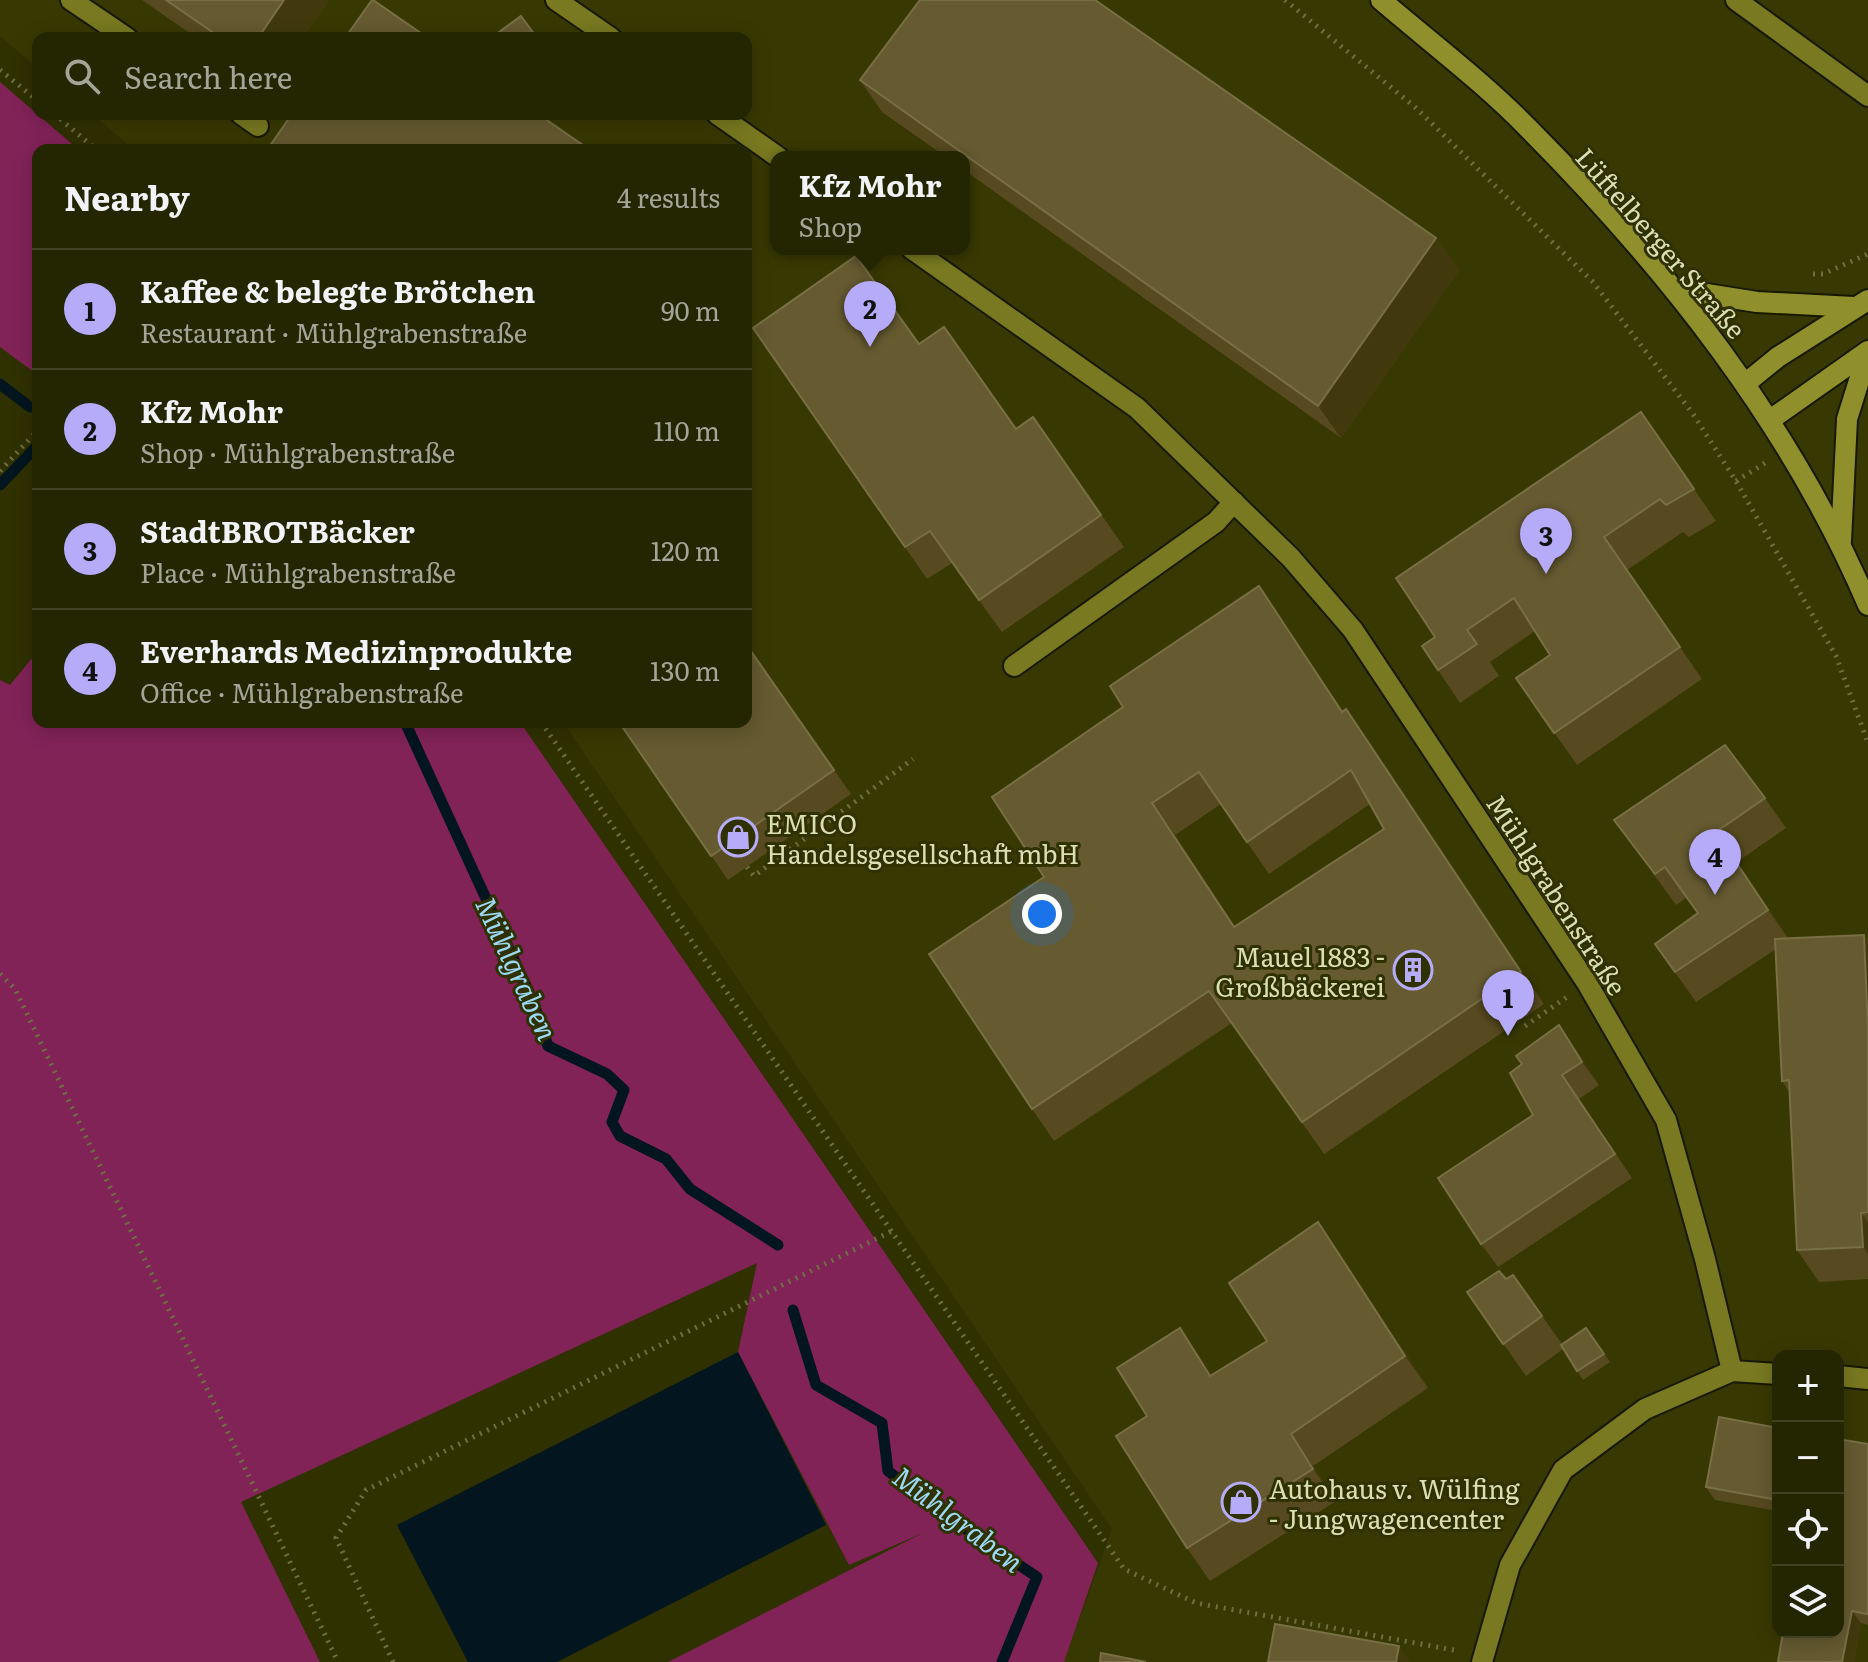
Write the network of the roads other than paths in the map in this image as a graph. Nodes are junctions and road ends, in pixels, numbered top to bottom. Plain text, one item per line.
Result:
1 (71, 0) edge
2 (556, 0) edge
3 (1381, 0) edge
4 (1736, 0) edge
5 (118, 32) edge
6 (602, 32) edge
7 (1868, 96) edge
8 (250, 120) edge
9 (726, 120) edge
10 (258, 126) dead end
11 (770, 151) edge
12 (920, 255) edge
13 (1675, 289) junction
14 (1861, 303) edge
15 (1868, 351) edge
16 (1746, 383) junction
17 (1770, 420) junction
18 (1234, 502) junction
19 (1841, 541) junction
20 (1868, 605) edge
21 (1014, 666) dead end
22 (1732, 1371) junction
23 (1772, 1374) edge
24 (1844, 1377) edge
25 (1868, 1379) edge
26 (1483, 1659) edge

1 - 5 street
2 - 6 street
3 - 13 main road, Lüftelberger Straße
4 - 7 street
8 - 10 street
9 - 11 street
12 - 18 street, Mühlgrabenstraße
13 - 14 main road
13 - 16 main road, Lüftelberger Straße
14 - 16 main road
15 - 17 main road
15 - 19 main road
16 - 17 main road, Lüftelberger Straße
17 - 19 main road, Lüftelberger Straße
18 - 21 street
18 - 22 street, Mühlgrabenstraße
19 - 20 main road, Lüftelberger Straße
22 - 23 street
22 - 26 street
24 - 25 street

